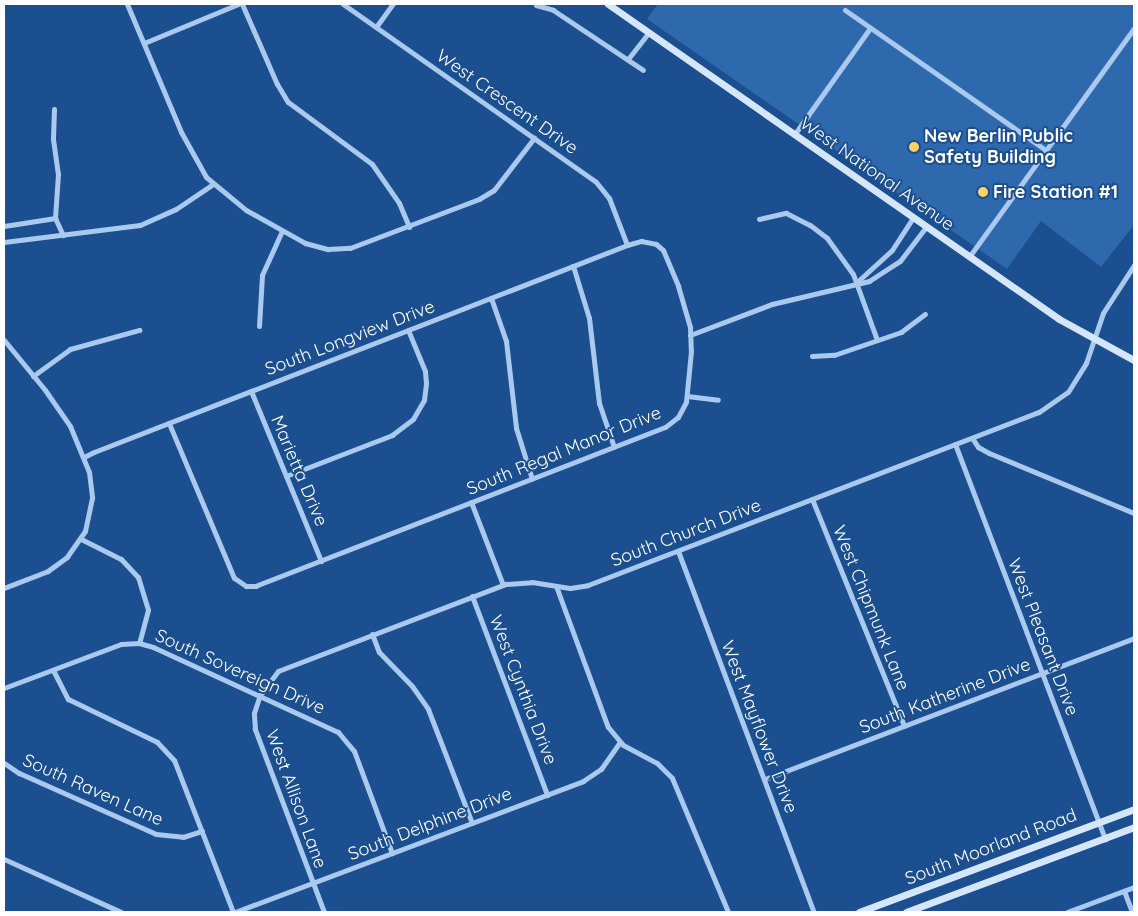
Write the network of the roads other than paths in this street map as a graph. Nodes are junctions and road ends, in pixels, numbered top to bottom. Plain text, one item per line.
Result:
1 (127, 4) edge
2 (238, 4) edge
3 (242, 4) edge
4 (343, 4) edge
5 (393, 4) edge
6 (608, 4) edge
7 (536, 5) edge
8 (845, 10) dead end
9 (376, 27) junction
10 (870, 28) junction
11 (1134, 28) edge
12 (649, 32) junction
13 (144, 43) junction
14 (628, 58) junction
15 (643, 70) dead end
16 (54, 109) dead end
17 (794, 135) junction
18 (534, 138) junction
19 (1046, 150) junction
20 (212, 184) junction
21 (56, 218) junction
22 (913, 218) junction
23 (759, 219) dead end
24 (4, 226) edge
25 (409, 227) junction
26 (926, 227) junction
27 (282, 231) junction
28 (63, 235) junction
29 (4, 242) edge
30 (627, 245) junction
31 (969, 257) junction
32 (1134, 265) edge
33 (573, 266) junction
34 (857, 282) junction
35 (491, 298) junction
36 (925, 314) dead end
37 (259, 326) dead end
38 (139, 330) dead end
39 (408, 330) junction
40 (690, 335) junction
41 (4, 340) edge
42 (877, 340) junction
43 (1093, 340) junction
44 (812, 356) dead end
45 (1134, 360) edge
46 (33, 376) junction
47 (251, 391) junction
48 (687, 396) junction
49 (718, 400) dead end
50 (169, 423) junction
51 (972, 438) junction
52 (955, 444) junction
53 (614, 447) junction
54 (84, 457) junction
55 (286, 476) junction
56 (532, 479) junction
57 (812, 499) junction
58 (471, 502) junction
59 (1134, 513) edge
60 (81, 539) junction
61 (678, 551) junction
62 (321, 561) junction
63 (503, 585) junction
64 (556, 586) junction
65 (4, 588) edge
66 (472, 596) junction
67 (372, 634) junction
68 (1134, 638) edge
69 (139, 643) junction
70 (53, 670) junction
71 (1043, 673) junction
72 (4, 688) edge
73 (260, 694) junction
74 (904, 726) junction
75 (620, 742) junction
76 (4, 763) edge
77 (765, 779) junction
78 (547, 795) junction
79 (1134, 809) edge
80 (472, 823) junction
81 (1098, 823) junction
82 (1134, 827) edge
83 (202, 831) junction
84 (1104, 839) junction
85 (392, 853) junction
86 (4, 859) edge
87 (313, 883) junction
88 (1134, 887) edge
89 (1124, 891) junction
90 (121, 912) edge
91 (234, 912) edge
92 (324, 912) edge
93 (728, 912) edge
94 (814, 912) edge
95 (859, 912) edge
96 (906, 912) edge
97 (1067, 912) edge
98 (1132, 912) edge

1 - 13 street
2 - 13 street
3 - 25 street
4 - 9 street, West Crescent Drive
5 - 9 street
6 - 12 main road, West National Avenue
7 - 14 street
8 - 10 street
9 - 18 street, West Crescent Drive
10 - 17 street
10 - 19 street
11 - 19 street
12 - 14 street
12 - 17 main road, West National Avenue
13 - 20 street
14 - 15 street
16 - 21 street
17 - 22 main road, West National Avenue
18 - 25 street
18 - 30 street, West Crescent Drive
19 - 31 street
20 - 27 street
20 - 28 street
21 - 24 street
21 - 28 street
22 - 26 main road, West National Avenue
22 - 34 street
23 - 34 street
25 - 27 street
26 - 31 main road, West National Avenue
26 - 34 street
27 - 37 street
28 - 29 street
30 - 33 street, South Longview Drive
30 - 40 street, South Longview Drive
31 - 43 main road, West National Avenue
32 - 43 street, South Church Drive
33 - 35 street, South Longview Drive
33 - 53 street
34 - 40 street
34 - 42 street
35 - 39 street, South Longview Drive
35 - 56 street
36 - 42 street
38 - 46 street
39 - 47 street, South Longview Drive
39 - 55 street
40 - 48 street, South Regal Manor Drive
41 - 46 street
42 - 44 street
43 - 45 main road, West National Avenue
43 - 51 street, South Church Drive
46 - 54 street
47 - 50 street, South Longview Drive
47 - 55 street, Marietta Drive
48 - 49 street
48 - 53 street, South Regal Manor Drive
50 - 54 street, South Longview Drive
50 - 62 street, South Regal Manor Drive
51 - 52 street, South Church Drive
51 - 59 street
52 - 57 street, South Church Drive
52 - 71 street, West Pleasant Drive
53 - 56 street, South Regal Manor Drive
54 - 60 street
55 - 62 street, Marietta Drive
56 - 58 street, South Regal Manor Drive
57 - 61 street, South Church Drive
57 - 74 street, West Chipmunk Lane
58 - 62 street, South Regal Manor Drive
58 - 63 street
60 - 65 street
60 - 69 street
61 - 64 street, South Church Drive
61 - 77 street, West Mayflower Drive
63 - 64 street, South Church Drive
63 - 66 street, South Church Drive
64 - 75 street
66 - 67 street, South Church Drive
66 - 78 street, West Cynthia Drive
67 - 73 street, South Church Drive
67 - 80 street
68 - 71 street, South Katherine Drive
69 - 70 street, South Sovereign Drive
69 - 73 street, South Sovereign Drive
70 - 72 street, South Sovereign Drive
70 - 83 street
71 - 74 street, South Katherine Drive
71 - 81 street, West Pleasant Drive
73 - 85 street, South Sovereign Drive
73 - 87 street, West Allison Lane
74 - 77 street, South Katherine Drive
75 - 78 street, South Delphine Drive
75 - 93 street
76 - 83 street, South Raven Lane
77 - 94 street, West Mayflower Drive
78 - 80 street, South Delphine Drive
79 - 81 main road, South Moorland Road
80 - 85 street, South Delphine Drive
81 - 84 street, West Pleasant Drive
81 - 95 main road, South Moorland Road
82 - 84 main road, South Moorland Road
83 - 91 street
84 - 96 main road, South Moorland Road
85 - 87 street, South Delphine Drive
86 - 90 street
87 - 91 street, South Delphine Drive
87 - 92 street, West Allison Lane
88 - 89 street
89 - 97 street
89 - 98 street

